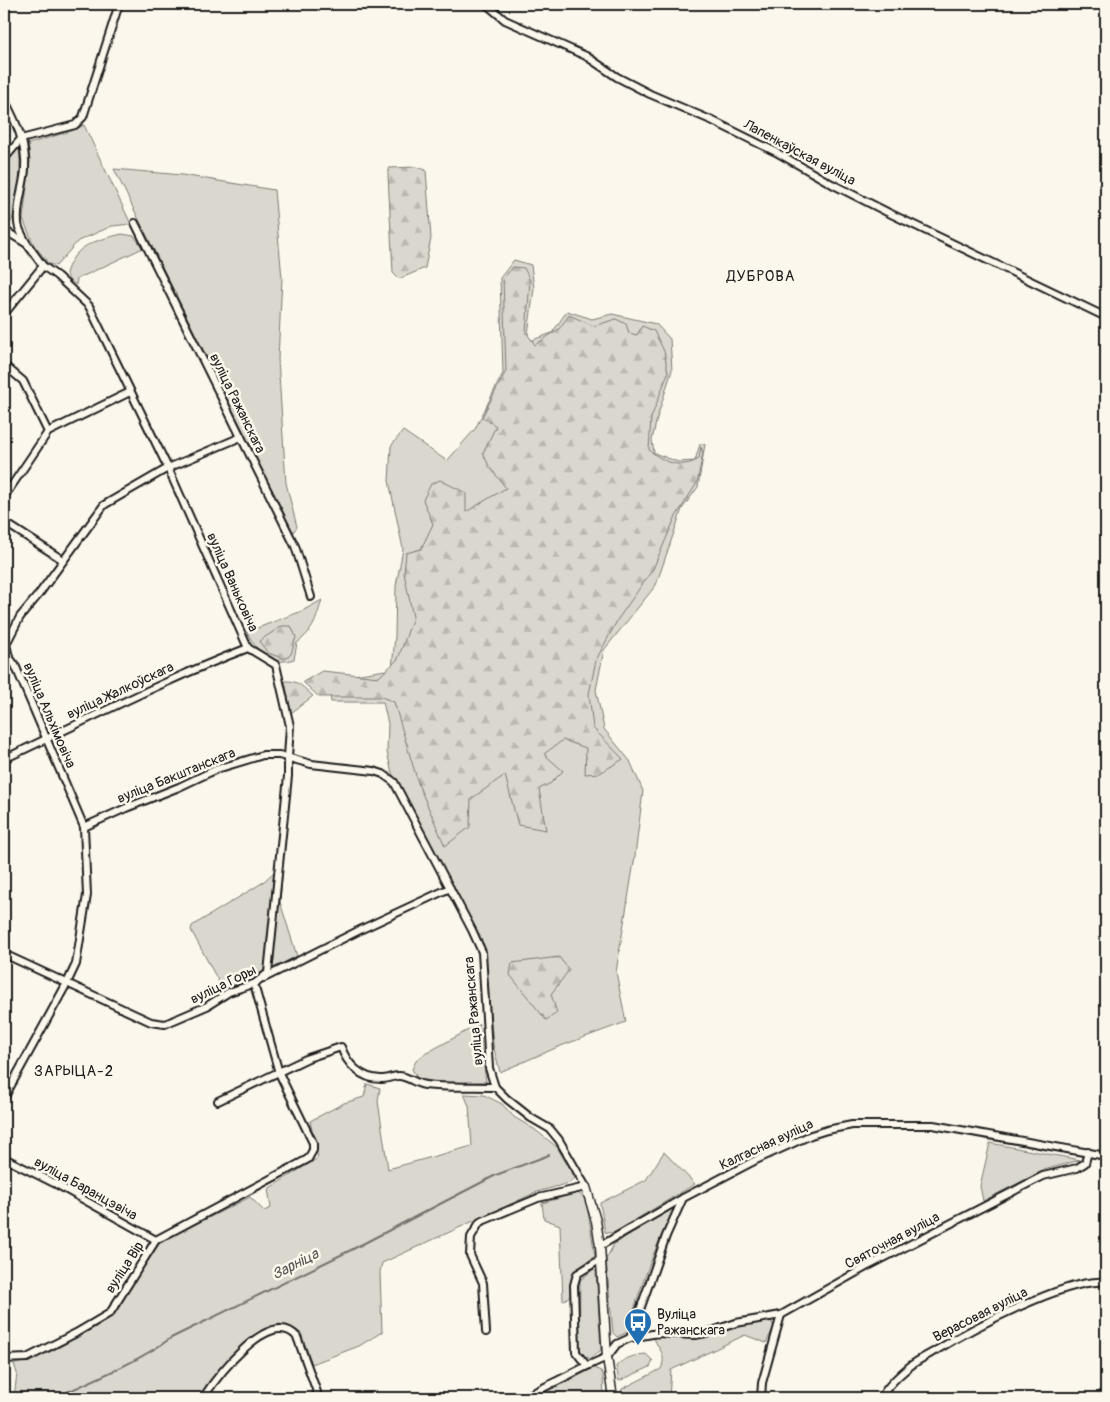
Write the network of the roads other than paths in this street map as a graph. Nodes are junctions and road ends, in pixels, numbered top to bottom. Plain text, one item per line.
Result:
1 (120, 4) edge
2 (486, 4) edge
3 (4, 99) edge
4 (22, 139) junction
5 (4, 159) edge
6 (135, 224) dead end
7 (4, 230) edge
8 (27, 244) junction
9 (43, 266) junction
10 (4, 314) edge
11 (1106, 317) edge
12 (4, 365) edge
13 (130, 392) junction
14 (48, 432) junction
15 (241, 437) junction
16 (168, 468) junction
17 (4, 497) edge
18 (4, 522) edge
19 (63, 560) junction
20 (310, 597) dead end
21 (248, 648) junction
22 (47, 739) junction
23 (288, 757) junction
24 (4, 759) edge
25 (394, 782) joint
26 (84, 827) junction
27 (450, 888) junction
28 (4, 954) edge
29 (67, 983) junction
30 (254, 984) junction
31 (279, 1073) junction
32 (496, 1087) junction
33 (4, 1098) edge
34 (218, 1101) dead end
35 (1088, 1152) junction
36 (1106, 1156) edge
37 (4, 1158) edge
38 (586, 1187) junction
39 (683, 1198) junction
40 (156, 1240) junction
41 (600, 1246) junction
42 (601, 1259) junction
43 (1106, 1282) edge
44 (781, 1315) junction
45 (486, 1332) dead end
46 (630, 1338) junction
47 (607, 1357) junction
48 (5, 1359) edge
49 (587, 1366) junction
50 (317, 1392) dead end
51 (203, 1398) edge
52 (523, 1398) edge
53 (613, 1398) edge
54 (761, 1398) edge
55 (881, 1398) edge

1 - 4 street
2 - 11 street, Лапенкаўская вуліца
3 - 4 street
4 - 5 street
4 - 8 street
6 - 15 street, вуліца Ражанскага
7 - 8 street, вуліца Ваньковіча
8 - 9 street, вуліца Ваньковіча
9 - 10 street
9 - 13 street, вуліца Ваньковіча
12 - 14 street
13 - 14 street
13 - 16 street, вуліца Ваньковіча
14 - 17 street
15 - 16 street, вуліца Альхімовіча
15 - 20 street, вуліца Ражанскага
16 - 19 street, вуліца Альхімовіча
16 - 21 street, вуліца Ваньковіча
18 - 19 street
19 - 22 street, вуліца Альхімовіча
21 - 22 street, вуліца Жалкоўскага
21 - 23 street, вуліца Ваньковіча
22 - 24 street, вуліца Жалкоўскага
22 - 26 street, вуліца Альхімовіча
23 - 25 street, вуліца Бакштанскага
23 - 26 street, вуліца Бакштанскага
23 - 30 street, вуліца Ваньковіча
25 - 27 street, вуліца Ражанскага
26 - 29 street, вуліца Альхімовіча
27 - 30 street, вуліца Горы
27 - 32 street, вуліца Ражанскага
28 - 29 street, вуліца Горы
29 - 30 street, вуліца Горы
29 - 33 street, вуліца Альхімовіча
30 - 31 street
31 - 32 street
31 - 34 street
31 - 40 street, вуліца Вір
32 - 38 street, вуліца Ражанскага
35 - 36 street, Калгасная вуліца
35 - 39 street, Калгасная вуліца
35 - 44 street, Святочная вуліца
37 - 40 street, вуліца Баранцэвіча
38 - 41 street, вуліца Ражанскага
38 - 45 street
39 - 41 street, Калгасная вуліца
39 - 46 street
40 - 48 street, вуліца Вір
41 - 42 street, вуліца Ражанскага
42 - 47 street, вуліца Ражанскага
42 - 49 street
43 - 55 street, Верасовая вуліца
44 - 46 street, Святочная вуліца
44 - 54 street
46 - 47 street
47 - 49 street
47 - 53 street, вуліца Ражанскага
49 - 52 street
50 - 51 street

